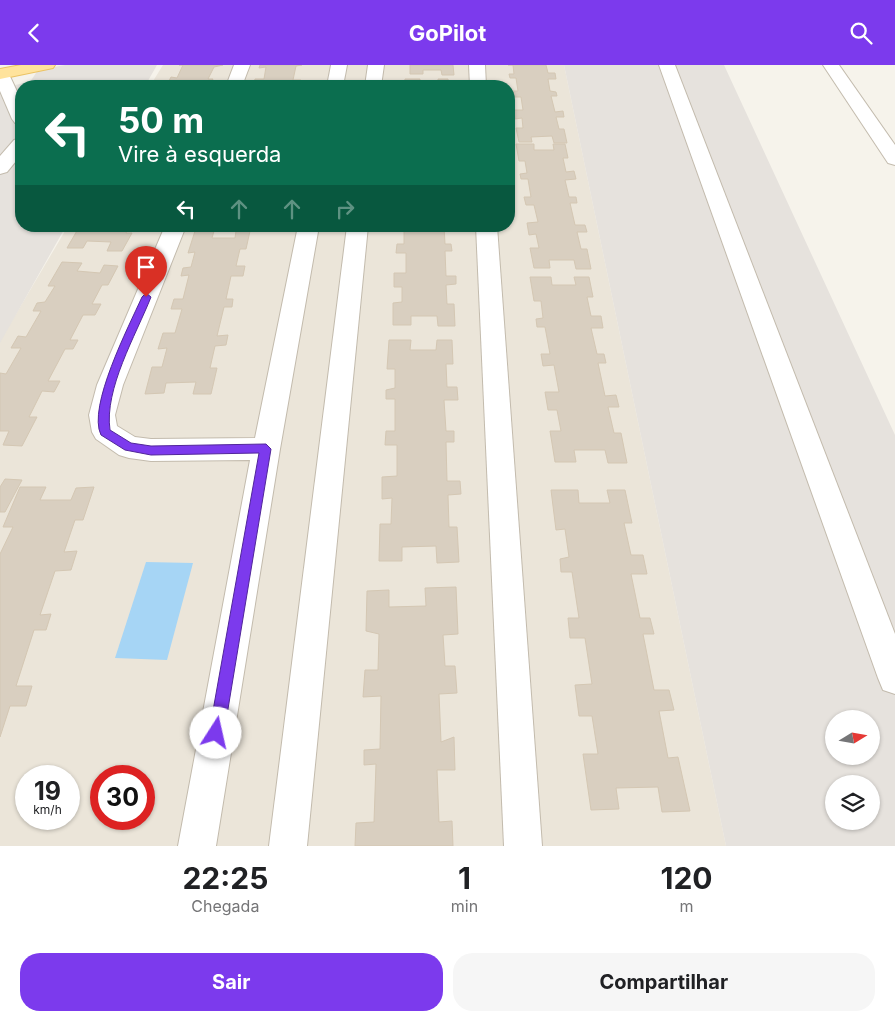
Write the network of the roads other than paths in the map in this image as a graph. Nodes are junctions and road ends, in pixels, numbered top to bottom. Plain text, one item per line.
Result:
1 (48, 65) edge
2 (242, 65) edge
3 (339, 65) edge
4 (376, 65) edge
5 (477, 65) edge
6 (667, 65) edge
7 (831, 65) edge
8 (0, 74) edge
9 (236, 80) edge
10 (336, 80) edge
11 (374, 80) edge
12 (478, 80) edge
13 (15, 106) edge
14 (15, 151) edge
15 (895, 159) edge
16 (0, 168) edge
17 (174, 232) edge
18 (308, 232) edge
19 (357, 232) edge
20 (486, 232) edge
21 (266, 449) junction
22 (895, 678) edge
23 (196, 846) edge
24 (288, 846) edge
25 (523, 846) edge

1 - 8 main road
2 - 9 street
3 - 10 street
4 - 11 street
5 - 12 street
6 - 22 street
7 - 15 street
8 - 13 street
14 - 16 street
17 - 21 street
18 - 21 street
19 - 24 street
20 - 25 street
21 - 23 street

